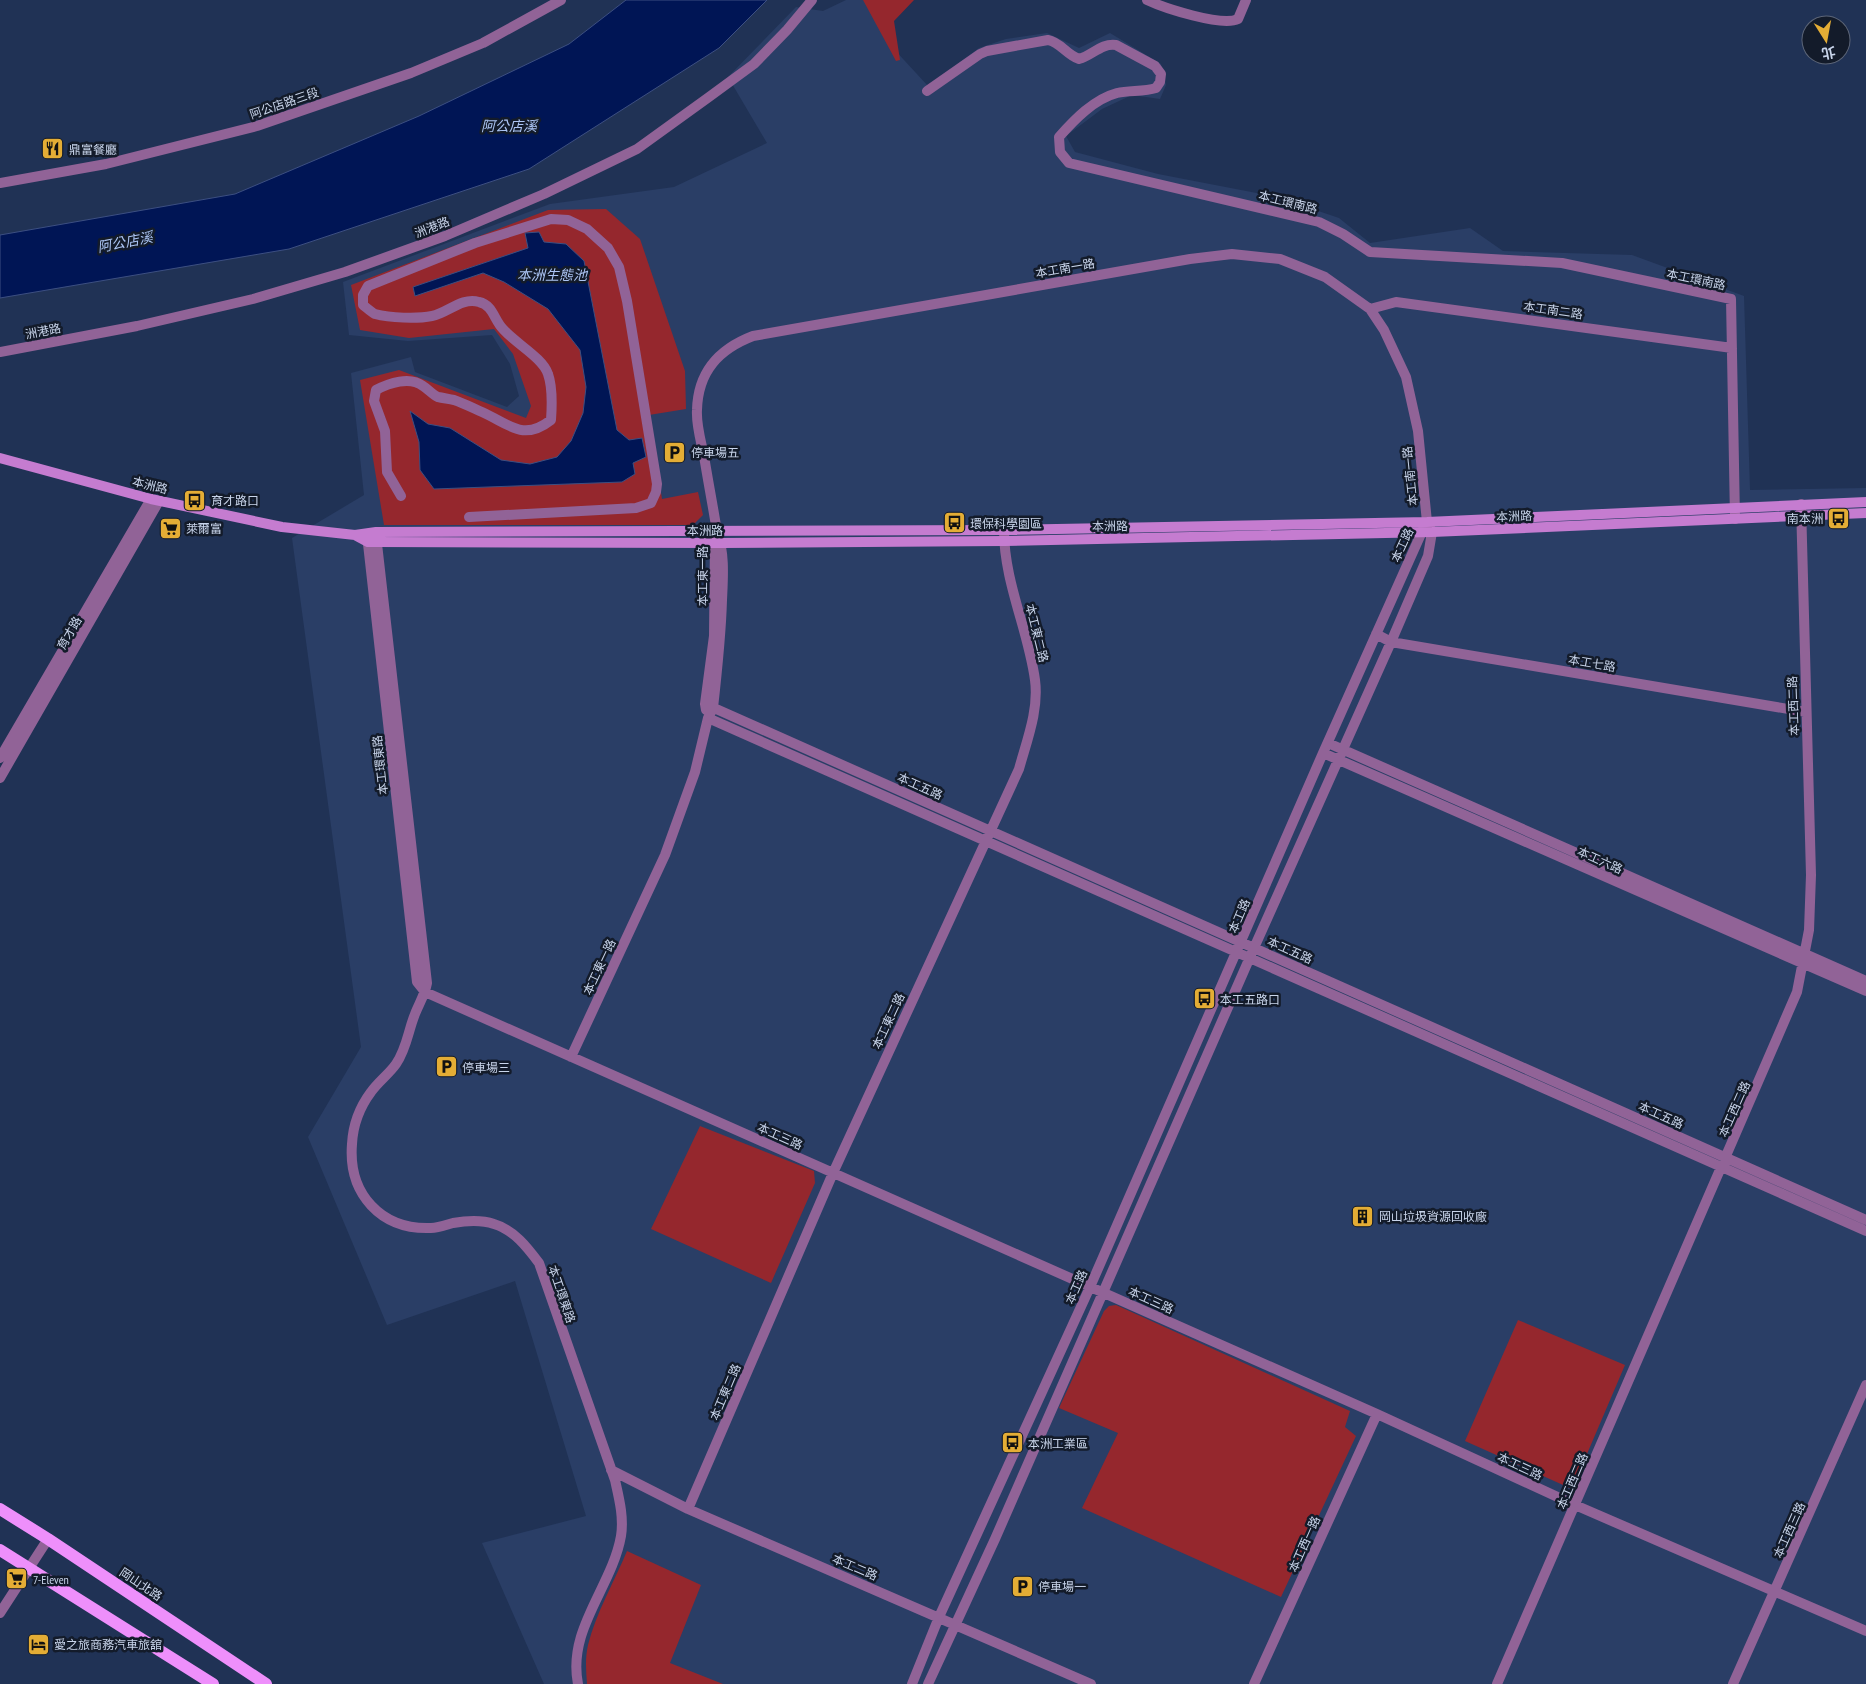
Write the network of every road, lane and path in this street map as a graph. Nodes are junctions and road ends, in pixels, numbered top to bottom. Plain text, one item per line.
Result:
1 (561, 0) edge
2 (812, 0) edge
3 (1147, 0) edge
4 (1246, 0) edge
5 (927, 91) dead end
6 (0, 183) edge
7 (1370, 309) junction
8 (1732, 348) junction
9 (0, 352) edge
10 (0, 458) edge
11 (401, 496) dead end
12 (155, 500) junction
13 (1866, 502) edge
14 (1801, 504) junction
15 (1735, 513) junction
16 (1866, 513) edge
17 (1801, 516) junction
18 (468, 517) dead end
19 (1427, 529) junction
20 (717, 532) junction
21 (1004, 536) junction
22 (372, 537) junction
23 (718, 543) junction
24 (1376, 634) junction
25 (1392, 642) junction
26 (709, 706) junction
27 (1806, 712) junction
28 (708, 718) junction
29 (1326, 748) junction
30 (1340, 754) junction
31 (0, 758) edge
32 (0, 778) edge
33 (987, 835) junction
34 (1239, 947) junction
35 (1252, 953) junction
36 (1803, 958) junction
37 (1866, 981) edge
38 (1866, 991) edge
39 (425, 992) junction
40 (571, 1057) junction
41 (1724, 1162) junction
42 (833, 1173) junction
43 (1866, 1220) edge
44 (1866, 1231) edge
45 (1090, 1287) junction
46 (1102, 1292) junction
47 (1866, 1385) edge
48 (1377, 1414) junction
49 (611, 1470) junction
50 (1575, 1505) junction
51 (0, 1509) edge
52 (688, 1509) junction
53 (48, 1539) junction
54 (0, 1550) edge
55 (29, 1569) junction
56 (1775, 1591) junction
57 (0, 1613) edge
58 (938, 1617) junction
59 (954, 1625) junction
60 (1866, 1631) edge
61 (213, 1684) edge
62 (266, 1684) edge
63 (578, 1684) edge
64 (912, 1684) edge
65 (928, 1684) edge
66 (1091, 1684) edge
67 (1254, 1684) edge
68 (1497, 1684) edge
69 (1733, 1684) edge

1 - 6 street, 阿公店路三段
2 - 9 street, 洲港路
3 - 4 street
5 - 8 street, 本工環南路
7 - 8 street, 本工南二路
7 - 19 street, 本工南一路
7 - 20 street, 本工南一路
8 - 15 street, 本工環南路
10 - 12 main road, 本洲路
11 - 18 street
12 - 22 main road, 本洲路
12 - 31 street, 育才路
12 - 32 street, 育才路
13 - 14 main road, 本洲路
14 - 15 main road, 本洲路
14 - 17 street, 本工西二路
15 - 17 main road, 本洲路
15 - 19 main road, 本洲路
16 - 17 main road, 本洲路
17 - 27 street, 本工西二路
19 - 21 main road, 本洲路
19 - 24 street, 本工路
19 - 25 street, 本工路
20 - 21 main road, 本洲路
20 - 22 main road, 本洲路
20 - 23 street, 本工東一路
21 - 23 main road, 本洲路
21 - 33 street, 本工東二路
22 - 23 main road, 本洲路
22 - 39 street, 本工環東路
23 - 26 street, 本工東一路
24 - 25 street, 本工七路
24 - 29 street, 本工路
25 - 27 street, 本工七路
25 - 30 street, 本工路
26 - 28 street, 本工東一路
26 - 33 street, 本工五路
27 - 36 street, 本工西二路
28 - 33 street, 本工五路
28 - 40 street, 本工東一路
29 - 30 street, 本工六路
29 - 34 street, 本工路
30 - 35 street, 本工路
30 - 36 street, 本工六路
33 - 34 street, 本工五路
33 - 42 street, 本工東二路
34 - 35 street, 本工五路
34 - 45 street, 本工路
35 - 41 street, 本工五路
35 - 46 street, 本工路
36 - 37 street, 本工六路
36 - 38 street, 本工六路
36 - 41 street, 本工西二路
39 - 40 street, 本工三路
39 - 49 street, 本工環東路
40 - 42 street, 本工三路
41 - 43 street, 本工五路
41 - 44 street, 本工五路
41 - 50 street, 本工西二路
42 - 45 street, 本工三路
42 - 52 street, 本工東二路
45 - 46 street, 本工三路
45 - 58 street, 本工路
46 - 48 street, 本工三路
46 - 59 street, 本工路
47 - 56 street, 本工西三路
48 - 50 street, 本工三路
48 - 67 street, 本工西一路
49 - 52 street, 本工二路
49 - 63 street, 本工環東路
50 - 56 street, 本工三路
50 - 68 street, 本工西二路
51 - 53 main road, 岡山北路
52 - 58 street, 本工二路
53 - 55 street
53 - 62 main road, 岡山北路
54 - 55 main road
55 - 57 street
55 - 61 main road
56 - 60 street, 本工三路
56 - 69 street, 本工西三路
58 - 59 street, 本工二路
58 - 64 street, 本工路
59 - 65 street, 本工路
59 - 66 street, 本工二路

